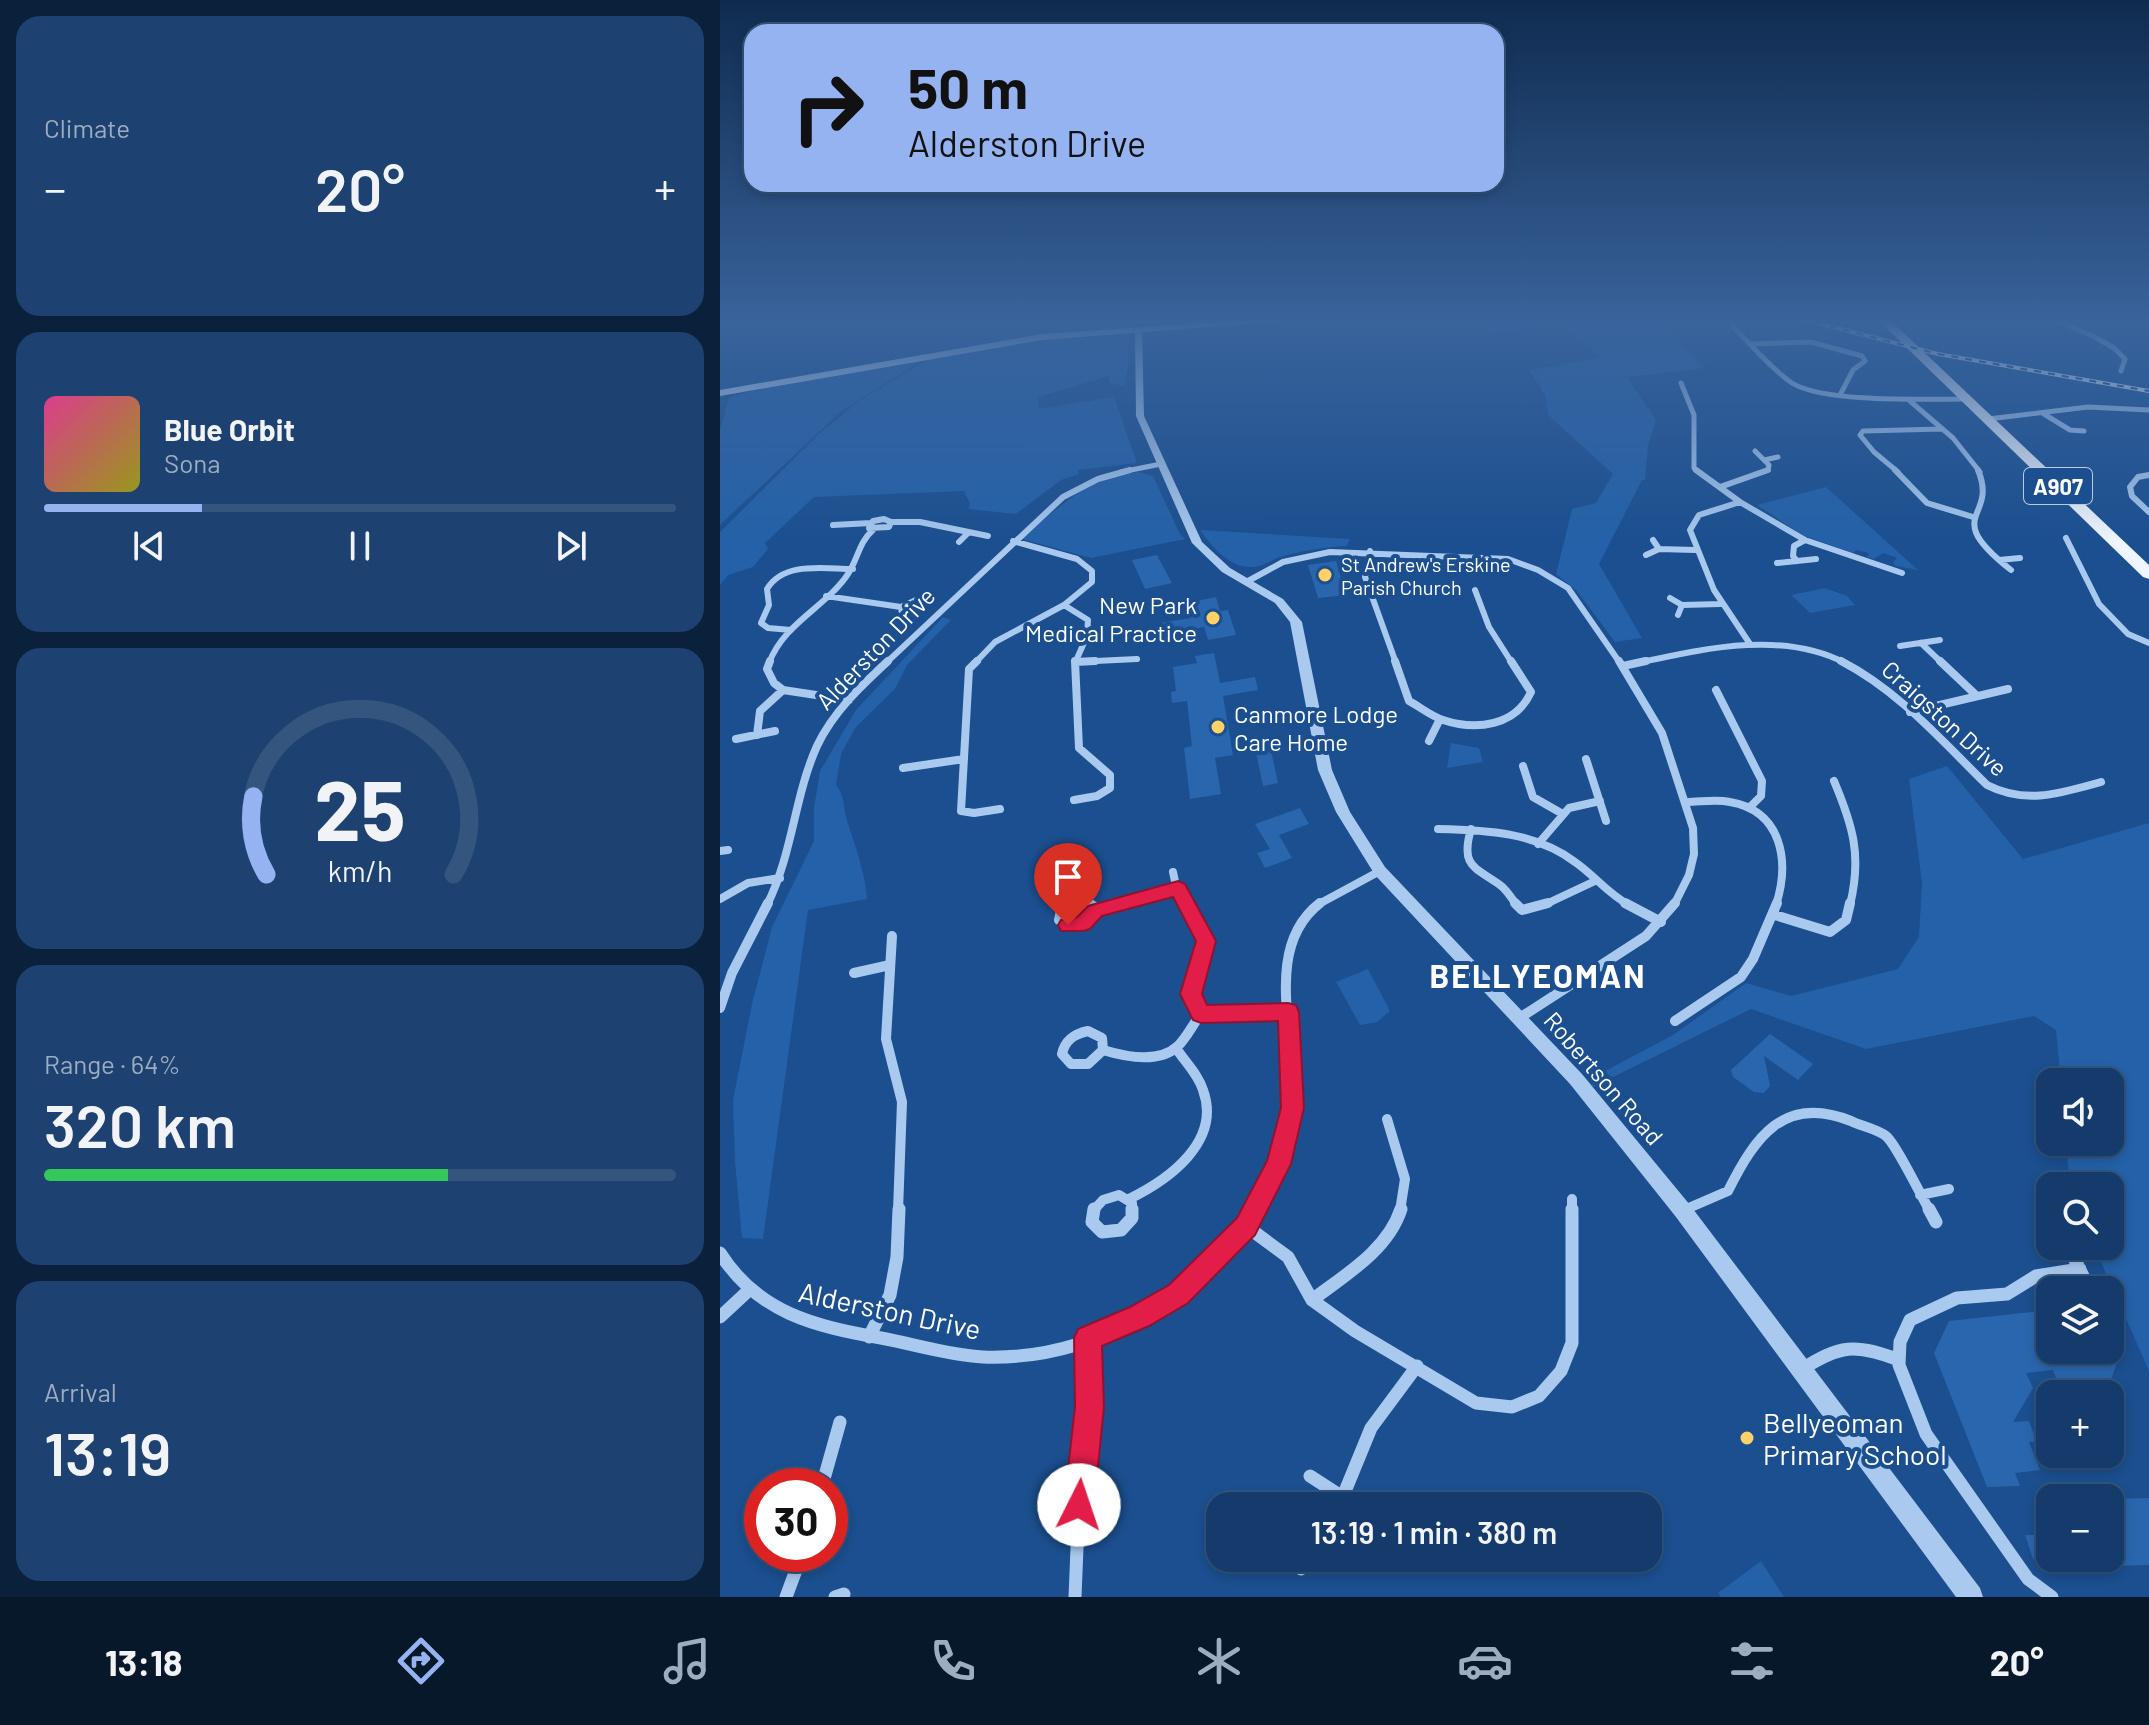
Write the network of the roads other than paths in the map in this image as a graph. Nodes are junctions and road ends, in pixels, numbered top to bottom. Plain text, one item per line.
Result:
1 (1139, 394) edge
2 (1685, 394) edge
3 (1833, 394) edge
4 (1961, 394) edge
5 (1840, 395) joint
6 (1967, 399) junction
7 (1909, 400) junction
8 (2149, 410) edge
9 (2044, 414) junction
10 (1988, 419) junction
11 (1942, 429) junction
12 (2070, 430) junction
13 (2084, 431) dead end
14 (2064, 436) dead end
15 (1755, 451) dead end
16 (1778, 457) dead end
17 (1764, 460) junction
18 (1161, 464) junction
19 (2149, 475) edge
20 (1720, 487) junction
21 (1740, 502) junction
22 (2149, 512) edge
23 (1973, 517) junction
24 (833, 525) dead end
25 (872, 526) junction
26 (968, 533) junction
27 (988, 536) dead end
28 (2066, 538) dead end
29 (1653, 540) dead end
30 (1805, 540) junction
31 (1013, 541) junction
32 (959, 542) dead end
33 (1659, 549) junction
34 (1695, 550) junction
35 (1370, 551) junction
36 (1646, 555) dead end
37 (2020, 558) dead end
38 (1816, 559) dead end
39 (1888, 560) dead end
40 (1999, 560) junction
41 (1797, 561) junction
42 (1777, 563) dead end
43 (1882, 566) junction
44 (853, 569) junction
45 (2011, 570) dead end
46 (1902, 573) dead end
47 (2149, 574) edge
48 (1248, 581) junction
49 (1475, 590) dead end
50 (826, 596) junction
51 (1670, 598) dead end
52 (916, 600) dead end
53 (1721, 604) junction
54 (1064, 605) junction
55 (1682, 605) junction
56 (1678, 615) dead end
57 (791, 630) junction
58 (1940, 640) dead end
59 (1921, 643) junction
60 (2149, 643) edge
61 (1750, 644) junction
62 (1900, 646) dead end
63 (1137, 659) dead end
64 (1075, 662) junction
65 (1623, 666) junction
66 (2008, 689) dead end
67 (783, 690) junction
68 (1716, 690) dead end
69 (1977, 696) junction
70 (849, 700) junction
71 (1910, 712) junction
72 (1440, 719) junction
73 (775, 731) dead end
74 (757, 735) junction
75 (736, 739) dead end
76 (1429, 741) dead end
77 (964, 759) junction
78 (1586, 759) dead end
79 (1523, 766) dead end
80 (903, 768) dead end
81 (1834, 781) dead end
82 (2101, 782) dead end
83 (1074, 800) dead end
84 (1600, 801) junction
85 (1686, 802) junction
86 (1749, 808) junction
87 (1000, 809) dead end
88 (1561, 813) junction
89 (1606, 821) dead end
90 (1438, 829) dead end
91 (1471, 829) junction
92 (1538, 844) junction
93 (1380, 871) junction
94 (1173, 872) dead end
95 (780, 878) junction
96 (1595, 881) junction
97 (1178, 889) junction
98 (720, 899) edge
99 (1095, 911) dead end
100 (1775, 915) junction
101 (1661, 922) junction
102 (892, 936) dead end
103 (890, 965) junction
104 (854, 973) dead end
105 (720, 1008) edge
106 (1288, 1012) junction
107 (1201, 1014) junction
108 (1518, 1019) junction
109 (1675, 1021) dead end
110 (1176, 1048) junction
111 (1103, 1050) dead end
112 (1387, 1119) dead end
113 (1949, 1189) dead end
114 (1920, 1195) junction
115 (1129, 1199) dead end
116 (1572, 1199) dead end
117 (1683, 1211) junction
118 (1936, 1222) dead end
119 (1246, 1226) junction
120 (720, 1253) edge
121 (2075, 1260) edge
122 (2080, 1269) junction
123 (2083, 1276) edge
124 (748, 1291) junction
125 (1312, 1300) junction
126 (720, 1317) edge
127 (869, 1337) junction
128 (1088, 1338) junction
129 (1899, 1360) junction
130 (1417, 1366) junction
131 (1800, 1370) junction
132 (840, 1422) dead end
133 (827, 1468) edge
134 (1310, 1476) dead end
135 (1330, 1492) edge
136 (1346, 1492) edge
137 (795, 1572) edge
138 (786, 1597) edge
139 (1075, 1597) edge
140 (1971, 1597) edge
141 (2052, 1597) edge

1 - 18 street, Robertson Road
2 - 20 street
3 - 5 street
4 - 6 main road, A907
5 - 7 street
6 - 7 street
6 - 10 main road, A907
7 - 11 street
8 - 9 street
9 - 10 street
9 - 12 street
10 - 47 main road, A907
11 - 23 street
11 - 23 street
12 - 13 street
12 - 14 street
15 - 17 street
16 - 17 street
17 - 20 street
18 - 31 street, Alderston Drive
18 - 48 street, Robertson Road
19 - 22 street
20 - 21 street
21 - 30 street
21 - 34 street
23 - 40 street
24 - 25 street
25 - 26 street
25 - 44 street
26 - 27 street
26 - 32 street
28 - 60 street
29 - 33 street
30 - 41 street
30 - 43 street
31 - 54 street
31 - 70 street, Alderston Drive
33 - 34 street
33 - 36 street
34 - 53 street
35 - 48 street
35 - 65 street
35 - 72 street
37 - 40 street
38 - 41 street
39 - 43 street
40 - 45 street
41 - 42 street
43 - 46 street
44 - 50 street
44 - 57 street
48 - 93 street, Robertson Road
49 - 72 street
50 - 52 street
50 - 57 street
51 - 55 street
53 - 55 street
53 - 61 street
54 - 64 street
54 - 77 street
55 - 56 street
57 - 67 street
58 - 59 street
59 - 62 street
59 - 69 street
61 - 65 street, Craigston Drive
61 - 71 street, Craigston Drive
63 - 64 street
64 - 83 street
65 - 85 street
66 - 69 street
67 - 70 street
67 - 74 street
68 - 86 street
69 - 71 street
70 - 95 street, Alderston Drive
71 - 82 street, Craigston Drive
72 - 76 street
73 - 74 street
74 - 75 street
77 - 80 street
77 - 87 street
78 - 84 street
79 - 88 street
81 - 100 street
84 - 88 street
84 - 89 street
85 - 86 street
85 - 101 street
86 - 100 street
88 - 92 street
90 - 91 street
91 - 92 street
91 - 96 street
92 - 96 street
93 - 106 street, Alderston Drive
93 - 108 street, Robertson Road
94 - 97 street
95 - 98 street
95 - 105 street, Alderston Drive
96 - 101 street
97 - 99 street
97 - 107 street
100 - 109 street
101 - 108 street
102 - 103 street
103 - 104 street
103 - 127 street
106 - 107 street
106 - 119 street, Alderston Drive
107 - 110 street
108 - 117 street, Robertson Road
110 - 111 street
110 - 115 street
112 - 125 street
113 - 114 street
114 - 117 street
114 - 118 street
116 - 130 street
117 - 131 street, Robertson Road
119 - 125 street
119 - 128 street, Alderston Drive
120 - 124 street, Alderston Drive
121 - 122 street
122 - 123 street
122 - 129 street
124 - 126 street
124 - 127 street, Alderston Drive
125 - 130 street
127 - 128 street, Alderston Drive
128 - 139 street
129 - 131 street
129 - 141 street
130 - 136 street
131 - 140 street, Robertson Road
132 - 133 street
134 - 135 street
137 - 138 street

